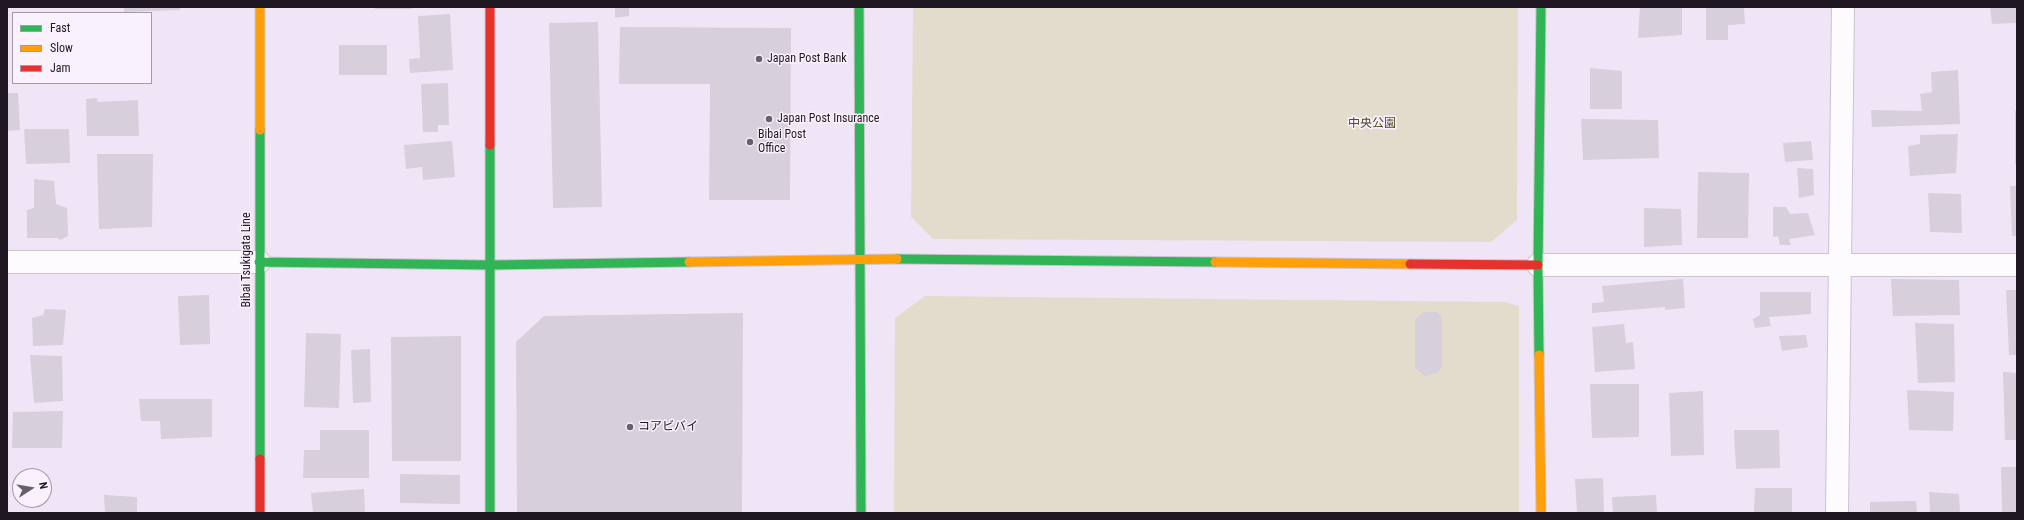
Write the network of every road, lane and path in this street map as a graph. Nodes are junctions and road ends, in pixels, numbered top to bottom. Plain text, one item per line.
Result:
1 (260, 7) edge
2 (490, 7) edge
3 (859, 7) edge
4 (1541, 7) edge
5 (1842, 7) edge
6 (860, 258) junction
7 (7, 262) edge
8 (259, 262) junction
9 (490, 265) junction
10 (1538, 265) junction
11 (1839, 266) junction
12 (2017, 266) edge
13 (260, 513) edge
14 (490, 513) edge
15 (861, 513) edge
16 (1542, 513) edge
17 (1837, 513) edge

1 - 8 street, Bibai Tsukigata Line
2 - 9 street
3 - 6 street
4 - 10 street
5 - 11 street
6 - 9 street
6 - 10 street
6 - 15 street
7 - 8 street
8 - 9 street
8 - 13 street, Bibai Tsukigata Line
9 - 14 street
10 - 11 street
10 - 16 street
11 - 12 street
11 - 17 street

